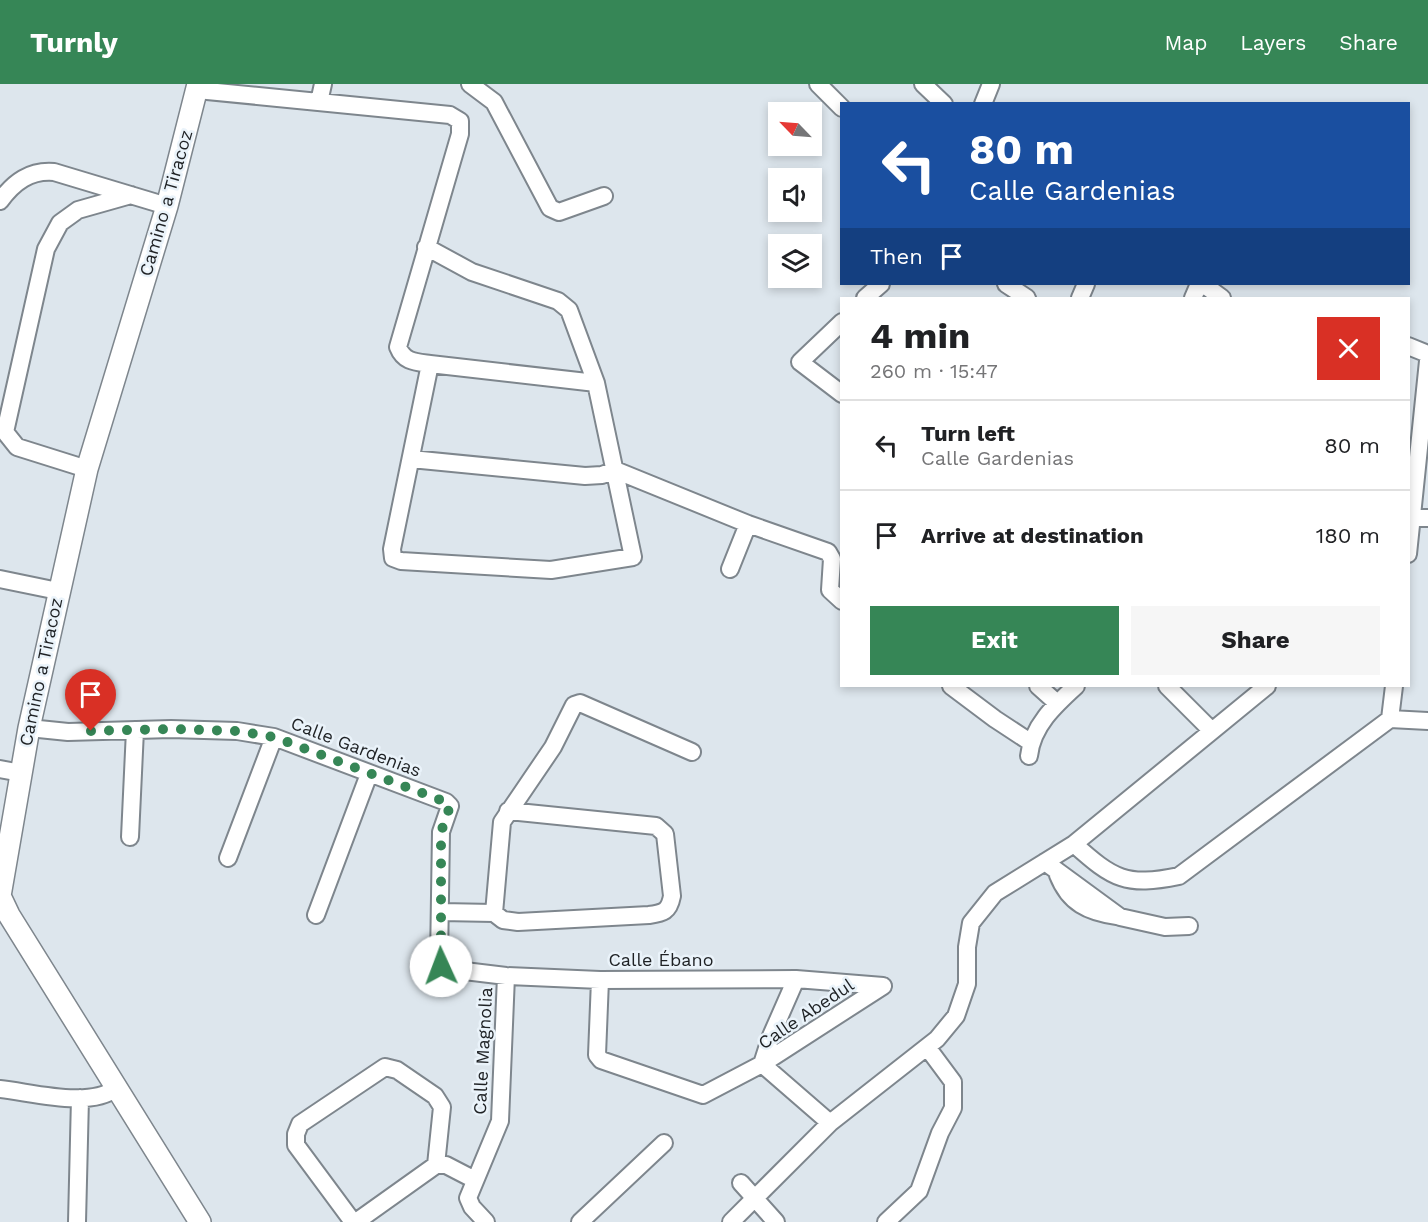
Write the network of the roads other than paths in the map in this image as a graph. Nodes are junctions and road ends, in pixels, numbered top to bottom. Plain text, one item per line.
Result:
1 (323, 84) edge
2 (470, 84) edge
3 (818, 84) edge
4 (923, 84) edge
5 (991, 84) edge
6 (198, 87) edge
7 (319, 102) junction
8 (942, 102) edge
9 (984, 102) edge
10 (840, 106) edge
11 (132, 195) junction
12 (603, 196) dead end
13 (0, 201) edge
14 (167, 206) junction
15 (426, 247) junction
16 (879, 285) edge
17 (1008, 285) edge
18 (1202, 285) edge
19 (866, 297) edge
20 (1026, 297) edge
21 (1220, 297) edge
22 (840, 324) edge
23 (1410, 347) edge
24 (1428, 354) edge
25 (1428, 361) edge
26 (430, 364) junction
27 (596, 384) junction
28 (840, 392) edge
29 (411, 459) junction
30 (87, 469) junction
31 (615, 470) junction
32 (1420, 518) edge
33 (748, 524) junction
34 (1410, 548) edge
35 (837, 560) edge
36 (730, 569) dead end
37 (0, 579) edge
38 (58, 591) junction
39 (840, 599) edge
40 (952, 687) edge
41 (1039, 687) edge
42 (1075, 687) edge
43 (1168, 687) edge
44 (1267, 687) edge
45 (1394, 687) edge
46 (1057, 703) junction
47 (1390, 720) junction
48 (1428, 721) edge
49 (29, 728) junction
50 (135, 730) junction
51 (1211, 730) junction
52 (274, 737) junction
53 (692, 752) dead end
54 (0, 769) edge
55 (21, 773) junction
56 (369, 774) junction
57 (508, 812) junction
58 (130, 837) dead end
59 (1074, 844) junction
60 (228, 858) dead end
61 (1045, 862) junction
62 (441, 912) junction
63 (494, 913) junction
64 (316, 915) dead end
65 (1189, 926) dead end
66 (506, 976) junction
67 (796, 979) junction
68 (600, 980) junction
69 (883, 986) joint
70 (927, 1047) junction
71 (762, 1064) junction
72 (116, 1088) junction
73 (0, 1089) edge
74 (80, 1098) junction
75 (830, 1123) junction
76 (664, 1143) dead end
77 (436, 1165) junction
78 (475, 1180) junction
79 (741, 1183) dead end
80 (755, 1200) junction
81 (77, 1222) edge
82 (200, 1222) edge
83 (354, 1222) edge
84 (486, 1222) edge
85 (580, 1222) edge
86 (731, 1222) edge
87 (776, 1222) edge
88 (886, 1222) edge

1 - 7 street
2 - 12 street
3 - 10 street
4 - 8 street
5 - 9 street
6 - 7 street
6 - 14 street, Camino a Tiracoz
7 - 15 street
11 - 13 street
11 - 14 street
11 - 30 street
14 - 30 street, Camino a Tiracoz
15 - 26 street
15 - 27 street
16 - 19 street
17 - 20 street
18 - 21 street
22 - 28 street
23 - 24 street
25 - 32 street
26 - 27 street
26 - 29 street
27 - 31 street
29 - 31 street
29 - 31 street
30 - 38 street, Camino a Tiracoz
31 - 33 street
32 - 34 street
33 - 35 street
33 - 36 street
35 - 39 street
37 - 38 street
38 - 49 street, Camino a Tiracoz
40 - 46 street
41 - 46 street
42 - 46 street
43 - 51 street
44 - 51 street
45 - 47 street
47 - 48 street
47 - 59 street
49 - 50 street, Calle Gardenias
49 - 55 street, Camino a Tiracoz
50 - 52 street, Calle Gardenias
50 - 58 street
51 - 59 street
52 - 56 street, Calle Gardenias
52 - 60 street
53 - 57 street
54 - 55 street
55 - 72 street, Camino a Tiracoz
56 - 62 street, Calle Gardenias
56 - 64 street
57 - 63 street
57 - 63 street
59 - 61 street
61 - 65 street
61 - 70 street
62 - 63 street
62 - 66 street, Calle Ébano
66 - 68 street, Calle Ébano
66 - 78 street, Calle Magnolia
67 - 68 street, Calle Ébano
67 - 69 street, Calle Ébano
67 - 71 street
68 - 71 street
69 - 71 street, Calle Abedul
70 - 75 street
70 - 88 street
71 - 75 street, Calle Abedul
72 - 74 street
72 - 82 street, Camino a Tiracoz
73 - 74 street
74 - 81 street
75 - 80 street
76 - 85 street
77 - 78 street
77 - 83 street
77 - 83 street
78 - 84 street, Calle Magnolia
79 - 80 street
80 - 86 street
80 - 87 street

